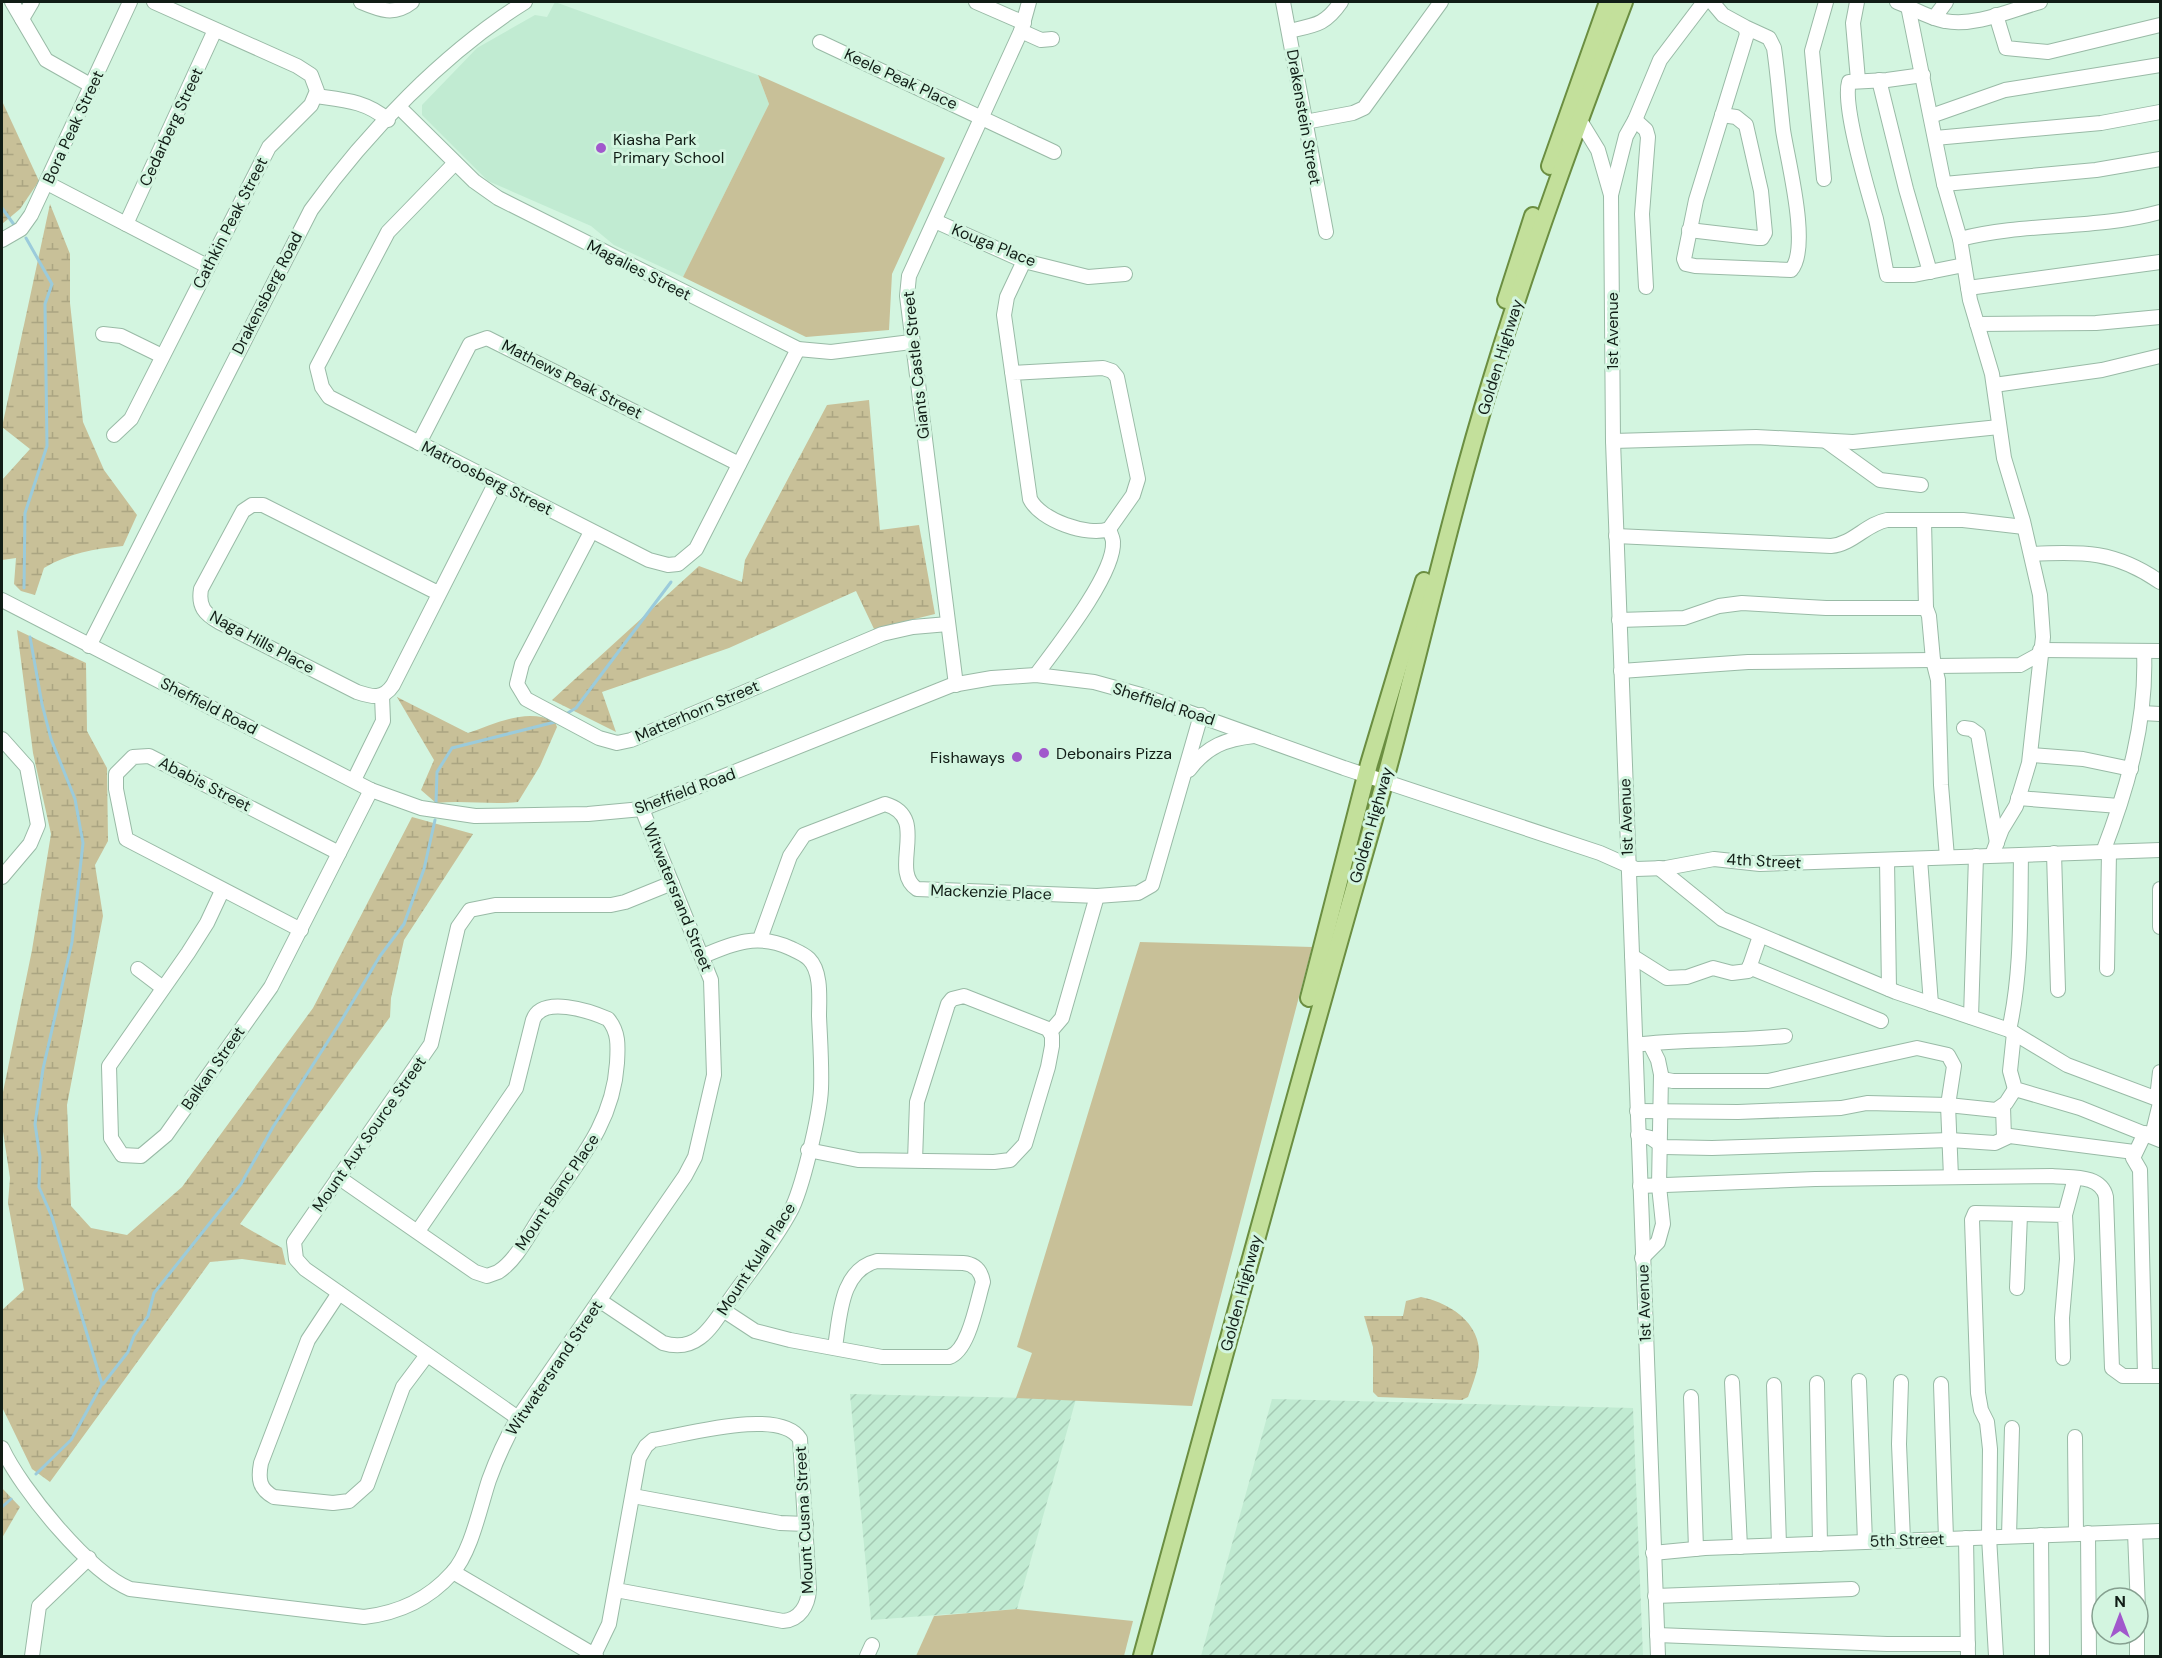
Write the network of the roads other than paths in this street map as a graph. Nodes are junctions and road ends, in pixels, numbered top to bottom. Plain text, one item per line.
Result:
1 (12, 2) edge
2 (32, 2) edge
3 (130, 2) edge
4 (154, 2) edge
5 (362, 2) edge
6 (412, 2) edge
7 (525, 2) edge
8 (976, 2) edge
9 (1029, 2) edge
10 (1283, 2) edge
11 (1341, 2) edge
12 (1441, 2) edge
13 (1608, 2) edge
14 (1624, 2) edge
15 (1704, 2) edge
16 (1712, 2) edge
17 (1826, 2) edge
18 (1857, 2) edge
19 (1946, 2) edge
20 (2040, 2) edge
21 (1903, 4) edge
22 (1996, 15) junction
23 (1934, 18) junction
24 (22, 19) junction
25 (2160, 25) edge
26 (1022, 27) junction
27 (1745, 27) junction
28 (215, 30) junction
29 (1289, 31) junction
30 (1052, 39) dead end
31 (820, 42) dead end
32 (2160, 65) edge
33 (1923, 75) junction
34 (1858, 80) junction
35 (1879, 80) junction
36 (92, 86) junction
37 (316, 96) junction
38 (400, 108) junction
39 (2160, 112) edge
40 (1722, 115) junction
41 (982, 116) junction
42 (1931, 116) junction
43 (1579, 119) junction
44 (388, 120) junction
45 (1635, 120) junction
46 (1305, 122) junction
47 (1935, 138) junction
48 (1054, 152) dead end
49 (2160, 159) edge
50 (455, 163) junction
51 (1824, 179) dead end
52 (47, 183) junction
53 (1944, 184) junction
54 (1611, 195) junction
55 (2160, 212) edge
56 (935, 221) junction
57 (126, 224) junction
58 (1689, 230) junction
59 (1326, 232) dead end
60 (1960, 239) junction
61 (2, 240) edge
62 (1024, 261) junction
63 (2160, 262) edge
64 (1964, 265) junction
65 (207, 266) junction
66 (1930, 272) junction
67 (1125, 274) dead end
68 (1646, 287) dead end
69 (1968, 288) junction
70 (2160, 317) edge
71 (1977, 324) junction
72 (103, 334) dead end
73 (911, 342) junction
74 (798, 350) junction
75 (162, 356) junction
76 (2160, 356) edge
77 (1012, 373) junction
78 (1994, 385) junction
79 (1999, 427) junction
80 (114, 435) dead end
81 (1613, 441) junction
82 (1826, 441) junction
83 (419, 443) junction
84 (740, 464) junction
85 (496, 482) junction
86 (1921, 485) dead end
87 (1924, 521) junction
88 (2024, 527) junction
89 (1108, 529) junction
90 (591, 532) junction
91 (1616, 536) junction
92 (2031, 554) junction
93 (2160, 582) edge
94 (438, 593) junction
95 (2, 600) edge
96 (1926, 608) junction
97 (1619, 620) junction
98 (948, 624) junction
99 (89, 646) junction
100 (2144, 651) junction
101 (2160, 651) edge
102 (2040, 652) junction
103 (1934, 663) junction
104 (1621, 671) junction
105 (1036, 675) junction
106 (956, 685) junction
107 (382, 696) junction
108 (2142, 713) junction
109 (2160, 714) edge
110 (1202, 715) junction
111 (1964, 728) dead end
112 (1256, 736) junction
113 (2, 738) edge
114 (2031, 755) junction
115 (2131, 769) junction
116 (1185, 776) junction
117 (1366, 776) junction
118 (354, 780) junction
119 (1383, 781) junction
120 (371, 790) junction
121 (2018, 798) junction
122 (2119, 806) junction
123 (642, 809) junction
124 (1994, 849) junction
125 (2106, 852) junction
126 (339, 853) junction
127 (2160, 853) edge
128 (2054, 854) junction
129 (2021, 855) junction
130 (1976, 856) junction
131 (1947, 857) junction
132 (1920, 859) junction
133 (1887, 860) junction
134 (1627, 867) junction
135 (1659, 868) junction
136 (2, 876) edge
137 (672, 883) junction
138 (2160, 889) edge
139 (222, 891) junction
140 (1096, 896) junction
141 (2160, 924) edge
142 (301, 930) junction
143 (1760, 936) junction
144 (760, 939) junction
145 (703, 956) junction
146 (1632, 956) junction
147 (1749, 967) junction
148 (138, 969) dead end
149 (2107, 969) dead end
150 (163, 988) junction
151 (1889, 989) junction
152 (2058, 990) dead end
153 (1931, 1004) junction
154 (1971, 1017) junction
155 (1881, 1021) dead end
156 (1050, 1032) junction
157 (2012, 1032) junction
158 (1785, 1036) dead end
159 (1650, 1044) junction
160 (1635, 1045) junction
161 (2160, 1072) edge
162 (1660, 1076) junction
163 (2015, 1089) junction
164 (2159, 1100) edge
165 (1948, 1105) junction
166 (2003, 1107) junction
167 (1637, 1111) junction
168 (1659, 1112) junction
169 (1638, 1135) junction
170 (2152, 1136) edge
171 (2004, 1138) junction
172 (1950, 1140) junction
173 (1659, 1144) junction
174 (808, 1149) junction
175 (2134, 1152) junction
176 (915, 1161) junction
177 (1951, 1177) junction
178 (338, 1178) junction
179 (2075, 1178) junction
180 (1640, 1186) junction
181 (1659, 1186) junction
182 (2020, 1215) junction
183 (2065, 1215) junction
184 (418, 1231) junction
185 (1642, 1258) junction
186 (2017, 1288) dead end
187 (339, 1293) junction
188 (600, 1300) junction
189 (723, 1310) junction
190 (835, 1347) junction
191 (427, 1354) junction
192 (2063, 1358) dead end
193 (2145, 1376) junction
194 (2160, 1376) edge
195 (1859, 1381) dead end
196 (1732, 1382) dead end
197 (1901, 1382) dead end
198 (1817, 1383) dead end
199 (1941, 1384) dead end
200 (1774, 1385) dead end
201 (1691, 1397) dead end
202 (518, 1418) junction
203 (2012, 1428) dead end
204 (2075, 1437) dead end
205 (2, 1448) edge
206 (633, 1496) junction
207 (806, 1524) junction
208 (2160, 1531) edge
209 (2135, 1532) junction
210 (2082, 1533) junction
211 (2041, 1535) junction
212 (2009, 1536) junction
213 (1989, 1537) junction
214 (1966, 1538) junction
215 (1946, 1539) junction
216 (1904, 1540) junction
217 (1865, 1542) junction
218 (1820, 1544) junction
219 (1779, 1545) junction
220 (1740, 1547) junction
221 (1696, 1549) junction
222 (1653, 1552) junction
223 (88, 1558) junction
224 (453, 1572) junction
225 (2137, 1586) edge
226 (1852, 1589) dead end
227 (616, 1590) junction
228 (1655, 1596) junction
229 (1657, 1635) junction
230 (1968, 1650) edge
231 (32, 1656) edge
232 (595, 1656) edge
233 (1131, 1656) edge
234 (1142, 1656) edge
235 (1658, 1656) edge
236 (1996, 1656) edge
237 (2042, 1656) edge
238 (2089, 1656) edge

1 - 24 street
2 - 24 street
3 - 36 street, Bora Peak Street
4 - 28 street
5 - 6 street
7 - 38 street, Drakensberg Road
8 - 26 street
9 - 26 street, Giants Castle Street
10 - 29 street, Drakenstein Street
11 - 29 street
12 - 46 street
13 - 117 main road, Golden Highway
14 - 43 main road, Golden Highway
15 - 45 street, 1st Avenue
16 - 27 street
17 - 51 street
18 - 34 street
19 - 23 street
20 - 22 street
21 - 23 street
21 - 33 street
22 - 23 street
22 - 25 street
24 - 36 street
26 - 30 street
26 - 41 street, Giants Castle Street
27 - 40 street
27 - 58 street
28 - 37 street
28 - 57 street, Cedarberg Street
29 - 46 street, Drakenstein Street
31 - 41 street, Keele Peak Place
32 - 42 street
33 - 35 street
33 - 42 street
34 - 35 street
34 - 66 street
35 - 66 street
36 - 52 street, Bora Peak Street
37 - 44 street
37 - 65 street, Cathkin Peak Street
38 - 44 street, Drakensberg Road
38 - 50 street, Magalies Street
39 - 47 street
40 - 58 street
40 - 58 street
41 - 48 street, Keele Peak Place
41 - 56 street, Giants Castle Street
42 - 47 street
43 - 54 street
43 - 119 main road, Golden Highway
44 - 99 street, Drakensberg Road
45 - 54 street, 1st Avenue
45 - 68 street
46 - 59 street, Drakenstein Street
47 - 53 street
49 - 53 street
50 - 74 street, Magalies Street
50 - 83 street, Matroosberg Street
52 - 57 street
52 - 61 street, Bora Peak Street
53 - 60 street
54 - 81 street, 1st Avenue
55 - 60 street
56 - 62 street, Kouga Place
56 - 73 street, Giants Castle Street
57 - 65 street
60 - 64 street
62 - 67 street, Kouga Place
62 - 77 street
63 - 69 street
64 - 66 street
64 - 69 street
65 - 75 street, Cathkin Peak Street
69 - 71 street
70 - 71 street
71 - 78 street
72 - 75 street
73 - 74 street, Magalies Street
73 - 98 street, Giants Castle Street
74 - 84 street, Matroosberg Street
75 - 80 street, Cathkin Peak Street
76 - 78 street
77 - 89 street
77 - 89 street
78 - 79 street
79 - 82 street
79 - 88 street
81 - 82 street
81 - 91 street, 1st Avenue
82 - 86 street
83 - 84 street, Mathews Peak Street
83 - 85 street, Matroosberg Street
84 - 90 street, Matroosberg Street
85 - 90 street, Matroosberg Street
85 - 94 street
87 - 88 street
87 - 91 street
87 - 96 street
88 - 92 street
89 - 105 street
90 - 98 street, Matterhorn Street
91 - 97 street, 1st Avenue
92 - 93 street
92 - 102 street
94 - 107 street
94 - 107 street, Naga Hills Place
95 - 99 street, Sheffield Road
96 - 97 street
96 - 103 street
97 - 104 street, 1st Avenue
98 - 106 street, Giants Castle Street
99 - 118 street, Sheffield Road
100 - 101 street
100 - 102 street
100 - 108 street
102 - 103 street
102 - 114 street
103 - 104 street
103 - 131 street
104 - 134 street, 1st Avenue
105 - 106 street, Sheffield Road
105 - 110 street, Sheffield Road
106 - 123 street, Sheffield Road
107 - 118 street
108 - 109 street
108 - 115 street
110 - 112 street, Sheffield Road
110 - 116 street, Mackenzie Place
111 - 124 street
112 - 116 street
112 - 117 street, Sheffield Road
113 - 136 street
114 - 115 street
114 - 121 street
115 - 122 street
116 - 140 street, Mackenzie Place
117 - 119 street, Sheffield Road
117 - 233 main road, Golden Highway
118 - 120 street, Sheffield Road
119 - 134 street, 4th Street
119 - 234 main road, Golden Highway
120 - 123 street, Sheffield Road
120 - 126 street, Balkan Street
121 - 122 street
121 - 124 street
122 - 125 street
123 - 137 street, Witwatersrand Street
124 - 129 street, 4th Street
124 - 130 street, 4th Street
125 - 127 street, 4th Street
125 - 128 street, 4th Street
125 - 149 street
126 - 139 street, Ababis Street
126 - 142 street, Balkan Street
128 - 129 street, 4th Street
128 - 152 street
129 - 157 street
130 - 131 street, 4th Street
130 - 154 street
131 - 132 street, 4th Street
132 - 133 street, 4th Street
132 - 153 street
133 - 135 street, 4th Street
133 - 151 street
134 - 135 street, 4th Street
134 - 146 street, 1st Avenue
135 - 143 street
137 - 145 street, Witwatersrand Street
137 - 178 street, Mount Aux Source Street
138 - 141 street
139 - 142 street, Ababis Street
139 - 150 street, Balkan Street
140 - 144 street, Mackenzie Place
140 - 156 street
142 - 150 street, Balkan Street
143 - 147 street
143 - 151 street
144 - 145 street, Mount Kulal Place
144 - 174 street, Mount Kulal Place
145 - 188 street, Witwatersrand Street
146 - 147 street
146 - 160 street, 1st Avenue
147 - 155 street
148 - 150 street
151 - 153 street
153 - 154 street
154 - 157 street
156 - 176 street
156 - 176 street
157 - 163 street
157 - 164 street
158 - 159 street
159 - 160 street
159 - 162 street
160 - 167 street, 1st Avenue
161 - 164 street
162 - 165 street
162 - 168 street
163 - 166 street
163 - 170 street
164 - 170 street
165 - 166 street
165 - 168 street
165 - 172 street
166 - 171 street
167 - 168 street
167 - 169 street, 1st Avenue
168 - 173 street
169 - 173 street
169 - 180 street, 1st Avenue
170 - 175 street
171 - 172 street
171 - 175 street
172 - 173 street
172 - 177 street
173 - 181 street
174 - 176 street
174 - 189 street, Mount Kulal Place
175 - 193 street
177 - 179 street
177 - 181 street
178 - 184 street, Mount Blanc Place
178 - 187 street, Mount Aux Source Street
179 - 183 street
179 - 193 street
180 - 181 street
180 - 185 street, 1st Avenue
181 - 185 street
182 - 183 street
182 - 186 street
182 - 213 street
183 - 192 street
184 - 184 street, Mount Blanc Place
185 - 222 street, 1st Avenue
187 - 191 street, Mount Aux Source Street
187 - 191 street
188 - 189 street, Mount Kulal Place
188 - 202 street, Witwatersrand Street
189 - 190 street
190 - 190 street
191 - 202 street, Mount Aux Source Street
193 - 194 street
195 - 217 street
196 - 220 street
197 - 216 street
198 - 218 street
199 - 215 street
200 - 219 street
201 - 221 street
202 - 224 street, Witwatersrand Street
203 - 212 street
204 - 210 street
205 - 223 street, Witwatersrand Street
206 - 207 street
206 - 207 street, Mount Cusna Street
206 - 227 street, Mount Cusna Street
207 - 227 street, Mount Cusna Street
208 - 209 street, 5th Street
209 - 210 street, 5th Street
209 - 225 street
210 - 211 street, 5th Street
210 - 238 street
211 - 212 street, 5th Street
211 - 237 street
212 - 213 street, 5th Street
213 - 214 street, 5th Street
213 - 236 street
214 - 215 street, 5th Street
214 - 230 street
215 - 216 street, 5th Street
216 - 217 street, 5th Street
217 - 218 street, 5th Street
218 - 219 street, 5th Street
219 - 220 street, 5th Street
220 - 221 street, 5th Street
221 - 222 street, 5th Street
222 - 228 street, 1st Avenue
223 - 224 street, Witwatersrand Street
223 - 231 street
224 - 232 street
226 - 228 street
227 - 232 street, Mount Cusna Street
228 - 229 street, 1st Avenue
229 - 230 street
229 - 235 street, 1st Avenue

